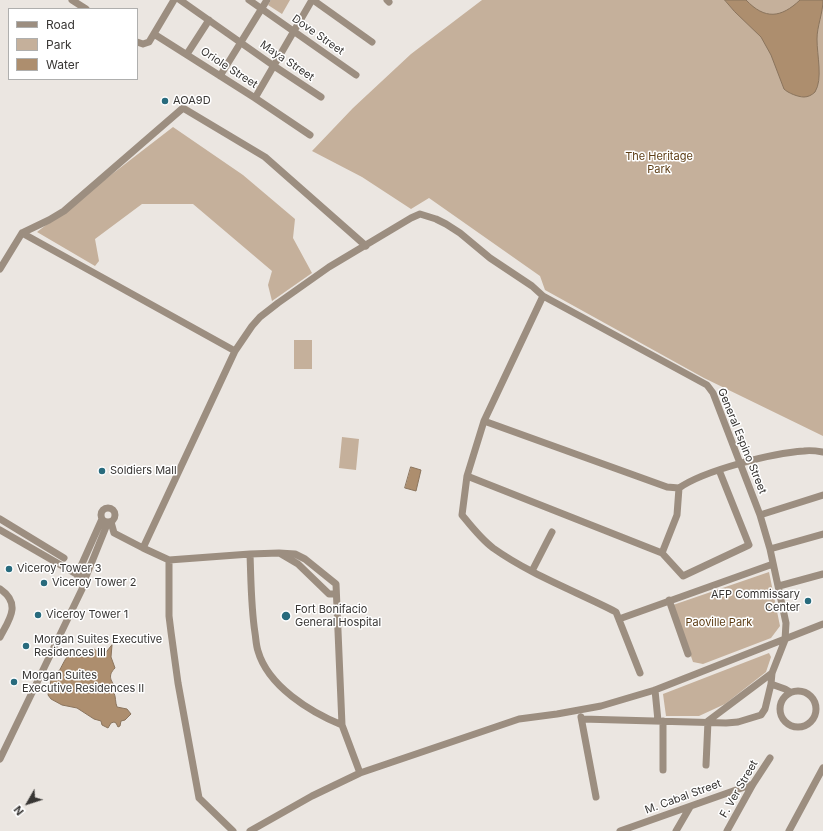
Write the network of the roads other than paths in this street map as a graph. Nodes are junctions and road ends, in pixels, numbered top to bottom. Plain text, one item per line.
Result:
1 (72, 0) edge
2 (174, 0) edge
3 (180, 0) edge
4 (248, 0) edge
5 (267, 0) edge
6 (312, 0) edge
7 (84, 8) edge
8 (261, 8) junction
9 (209, 20) junction
10 (293, 32) junction
11 (154, 34) junction
12 (138, 42) edge
13 (372, 42) dead end
14 (241, 43) junction
15 (187, 54) junction
16 (274, 66) junction
17 (356, 75) dead end
18 (220, 76) junction
19 (321, 97) dead end
20 (255, 98) junction
21 (310, 135) dead end
22 (22, 233) junction
23 (366, 246) junction
24 (0, 269) edge
25 (543, 296) junction
26 (234, 351) junction
27 (484, 421) junction
28 (823, 452) edge
29 (741, 463) junction
30 (719, 470) junction
31 (467, 476) junction
32 (679, 488) junction
33 (823, 495) edge
34 (760, 515) junction
35 (0, 519) edge
36 (107, 521) junction
37 (0, 530) edge
38 (552, 532) dead end
39 (823, 534) edge
40 (143, 548) junction
41 (770, 549) junction
42 (279, 553) junction
43 (662, 553) junction
44 (250, 554) junction
45 (64, 558) dead end
46 (169, 560) junction
47 (773, 564) junction
48 (532, 571) junction
49 (823, 574) edge
50 (77, 575) junction
51 (85, 580) junction
52 (779, 586) junction
53 (0, 589) edge
54 (336, 594) junction
55 (669, 600) junction
56 (619, 619) junction
57 (823, 624) edge
58 (0, 637) edge
59 (785, 640) junction
60 (688, 654) dead end
61 (640, 673) dead end
62 (772, 673) junction
63 (771, 684) junction
64 (655, 690) junction
65 (790, 692) junction
66 (579, 710) junction
67 (582, 719) junction
68 (661, 721) junction
69 (708, 722) junction
70 (342, 725) junction
71 (770, 758) dead end
72 (0, 759) edge
73 (706, 765) dead end
74 (823, 768) edge
75 (663, 770) dead end
76 (360, 773) junction
77 (753, 784) junction
78 (596, 797) dead end
79 (690, 807) junction
80 (233, 831) edge
81 (250, 831) edge
82 (622, 831) edge
83 (676, 831) edge
84 (727, 831) edge
85 (789, 831) edge

1 - 7 street
2 - 11 street
3 - 9 street, Maya Street
4 - 8 street, Dove Street
5 - 8 street
6 - 10 street
6 - 13 street
8 - 10 street, Dove Street
8 - 14 street
9 - 14 street, Maya Street
9 - 15 street
10 - 16 street
10 - 17 street, Dove Street
11 - 12 street
11 - 15 street, Oriole Street
14 - 16 street, Maya Street
14 - 18 street
15 - 18 street, Oriole Street
16 - 19 street, Maya Street
16 - 20 street
18 - 20 street, Oriole Street
20 - 21 street, Oriole Street
22 - 23 street
22 - 24 street
22 - 26 street
23 - 25 street, General Espino Street
23 - 26 street
25 - 27 street
25 - 29 street, General Espino Street
26 - 40 street
27 - 31 street
27 - 32 street
28 - 29 street
29 - 30 street
29 - 34 street, General Espino Street
30 - 32 street
30 - 43 street
31 - 43 street
31 - 48 street
32 - 43 street
33 - 34 street
34 - 41 street, General Espino Street
35 - 45 street
36 - 40 street
36 - 50 street
36 - 51 street
37 - 50 street
38 - 48 street
39 - 41 street
40 - 46 street
41 - 47 street, General Espino Street
42 - 44 street
42 - 54 street
42 - 54 street
44 - 46 street
44 - 70 street
46 - 80 street
47 - 52 street, General Espino Street
47 - 55 street
48 - 56 street
49 - 52 street
50 - 51 street
51 - 72 street
52 - 59 street, General Espino Street
53 - 58 street
54 - 70 street
55 - 56 street
55 - 60 street
56 - 61 street
57 - 59 street
59 - 62 street
59 - 64 street
62 - 63 street
62 - 69 street
63 - 65 street
63 - 69 street
64 - 66 street
64 - 68 street
65 - 65 street
66 - 67 street
66 - 76 street
67 - 68 street
67 - 78 street
68 - 69 street
68 - 75 street
69 - 73 street
70 - 76 street
71 - 77 street, F. Ver Street
74 - 85 street
76 - 81 street
77 - 79 street, M. Cabal Street
77 - 84 street, F. Ver Street
79 - 82 street, M. Cabal Street
79 - 83 street

